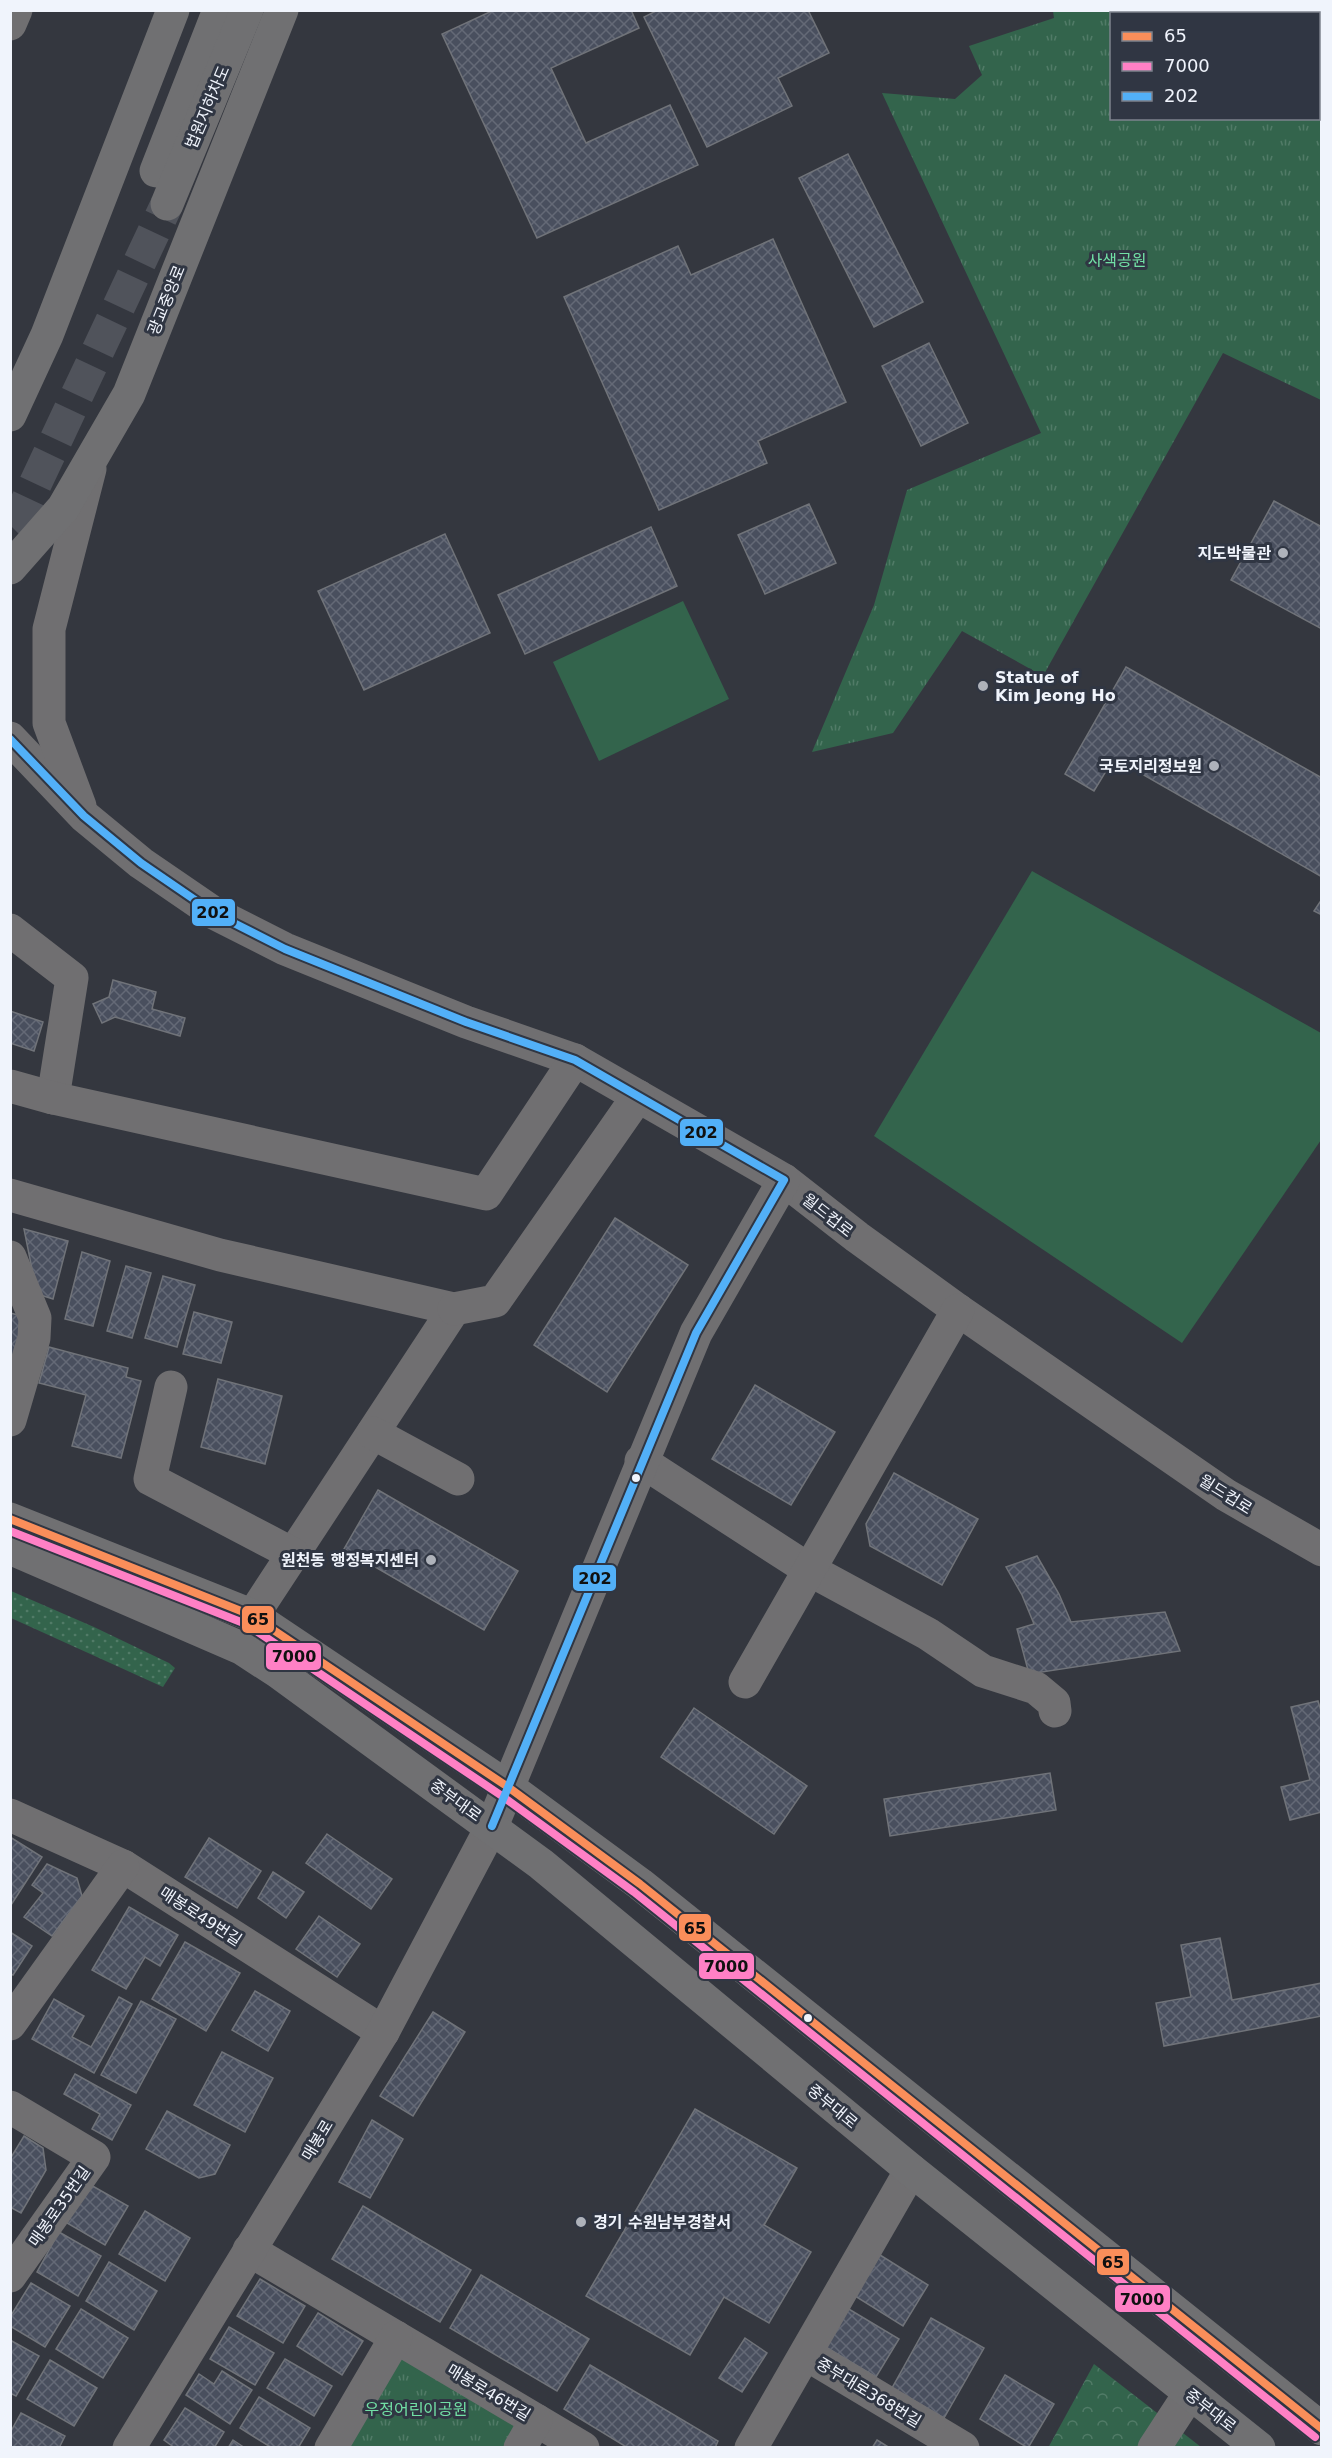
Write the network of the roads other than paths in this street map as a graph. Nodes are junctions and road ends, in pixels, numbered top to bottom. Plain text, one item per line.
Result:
1 (16, 10) edge
2 (173, 10) edge
3 (219, 10) edge
4 (247, 10) edge
5 (282, 10) edge
6 (10, 24) edge
7 (47, 335) junction
8 (10, 379) edge
9 (10, 416) edge
10 (93, 456) junction
11 (10, 568) edge
12 (10, 738) edge
13 (84, 816) junction
14 (10, 930) edge
15 (575, 1060) junction
16 (10, 1086) edge
17 (638, 1096) junction
18 (53, 1098) junction
19 (784, 1180) junction
20 (10, 1195) edge
21 (10, 1257) edge
22 (454, 1310) junction
23 (958, 1310) junction
24 (171, 1387) dead end
25 (10, 1420) edge
26 (373, 1433) junction
27 (641, 1461) junction
28 (458, 1479) dead end
29 (10, 1519) edge
30 (10, 1548) edge
31 (1322, 1550) edge
32 (293, 1554) junction
33 (808, 1569) junction
34 (251, 1615) junction
35 (745, 1682) dead end
36 (1055, 1711) dead end
37 (508, 1787) junction
38 (10, 1815) edge
39 (492, 1826) junction
40 (123, 1866) junction
41 (640, 1884) junction
42 (610, 1921) junction
43 (10, 2024) edge
44 (382, 2032) junction
45 (10, 2107) edge
46 (911, 2170) junction
47 (249, 2250) junction
48 (10, 2276) edge
49 (396, 2337) junction
50 (806, 2354) junction
51 (1190, 2393) junction
52 (536, 2420) junction
53 (1322, 2429) edge
54 (129, 2448) edge
55 (331, 2448) edge
56 (520, 2448) edge
57 (583, 2448) edge
58 (751, 2448) edge
59 (963, 2448) edge
60 (1154, 2448) edge
61 (1259, 2448) edge

1 - 6 street
2 - 7 main road
3 - 4 main road, 법원지하차도
5 - 10 main road, 광교중앙로
7 - 8 street
7 - 9 main road
10 - 11 main road, 광교중앙로
10 - 13 street
12 - 13 street, 월드컵로
13 - 15 street, 월드컵로
14 - 18 street
15 - 17 street, 월드컵로
15 - 18 street
16 - 18 street
17 - 19 street, 월드컵로
17 - 22 street
19 - 23 street, 월드컵로
19 - 27 street, 매봉로
20 - 22 street
21 - 25 street
22 - 26 street
23 - 31 street, 월드컵로
23 - 33 street
24 - 32 street
26 - 28 street
26 - 32 street
27 - 33 street
27 - 37 street, 매봉로
29 - 34 main road
30 - 39 main road, 중부대로
32 - 34 street
33 - 35 street
33 - 36 street
34 - 37 main road
37 - 39 street, 매봉로
37 - 41 main road
38 - 40 street, 매봉로49번길
39 - 42 main road, 중부대로
39 - 44 street, 매봉로
40 - 43 street
40 - 44 street, 매봉로49번길
41 - 42 main road
41 - 53 main road
42 - 46 main road, 중부대로
44 - 47 street, 매봉로
45 - 48 street, 매봉로35번길
46 - 50 street
46 - 51 main road, 중부대로
47 - 49 street, 매봉로46번길
47 - 54 street, 매봉로
49 - 52 street, 매봉로46번길
49 - 55 street
50 - 58 street
50 - 59 street, 중부대로368번길
51 - 60 street
51 - 61 main road, 중부대로
52 - 56 street
52 - 57 street, 매봉로46번길

